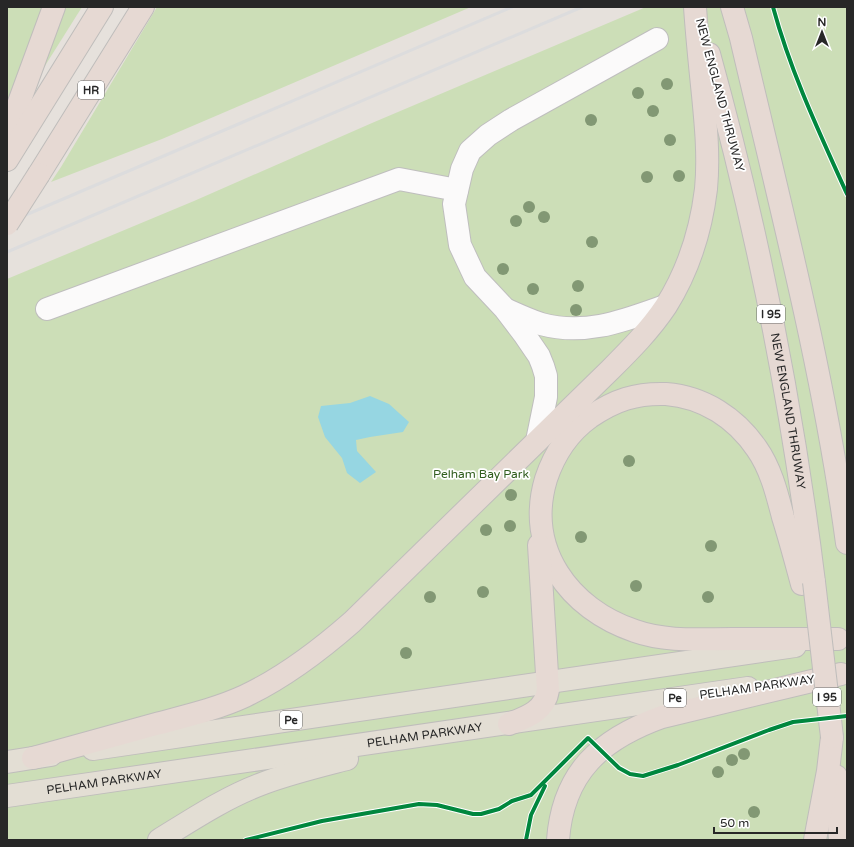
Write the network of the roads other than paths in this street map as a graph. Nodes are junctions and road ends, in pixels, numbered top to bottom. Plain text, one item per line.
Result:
1 (54, 7) edge
2 (102, 7) edge
3 (143, 7) edge
4 (696, 7) edge
5 (732, 7) edge
6 (657, 39) dead end
7 (703, 53) junction
8 (7, 135) edge
9 (7, 160) edge
10 (457, 190) junction
11 (7, 224) edge
12 (665, 306) junction
13 (48, 309) dead end
14 (505, 309) junction
15 (536, 441) junction
16 (541, 504) junction
17 (847, 543) edge
18 (808, 583) junction
19 (842, 639) edge
20 (844, 674) edge
21 (548, 681) junction
22 (509, 724) junction
23 (446, 733) junction
24 (832, 737) junction
25 (33, 758) junction
26 (7, 762) edge
27 (7, 796) edge
28 (159, 840) edge
29 (558, 840) edge
30 (815, 840) edge
31 (840, 840) edge

1 - 8 highway
2 - 9 highway
3 - 11 highway, HR, bridge
4 - 7 highway
5 - 17 highway, I 95
6 - 10 lane
7 - 12 highway
7 - 18 highway, NEW ENGLAND THRUWAY / I 95
10 - 13 lane
10 - 14 lane
12 - 14 lane
12 - 15 highway
14 - 15 lane
15 - 25 highway
16 - 18 highway
16 - 19 highway
16 - 21 highway
18 - 24 highway, NEW ENGLAND THRUWAY / I 95, bridge
19 - 21 main road, Pe
20 - 22 main road, PELHAM PARKWAY / Pe
20 - 29 highway
21 - 22 highway
21 - 25 main road, Pe
22 - 23 main road, PELHAM PARKWAY / Pe
23 - 27 main road, PELHAM PARKWAY / Pe
23 - 28 main road
24 - 30 highway
24 - 31 highway, I 95
25 - 26 main road, Pe

